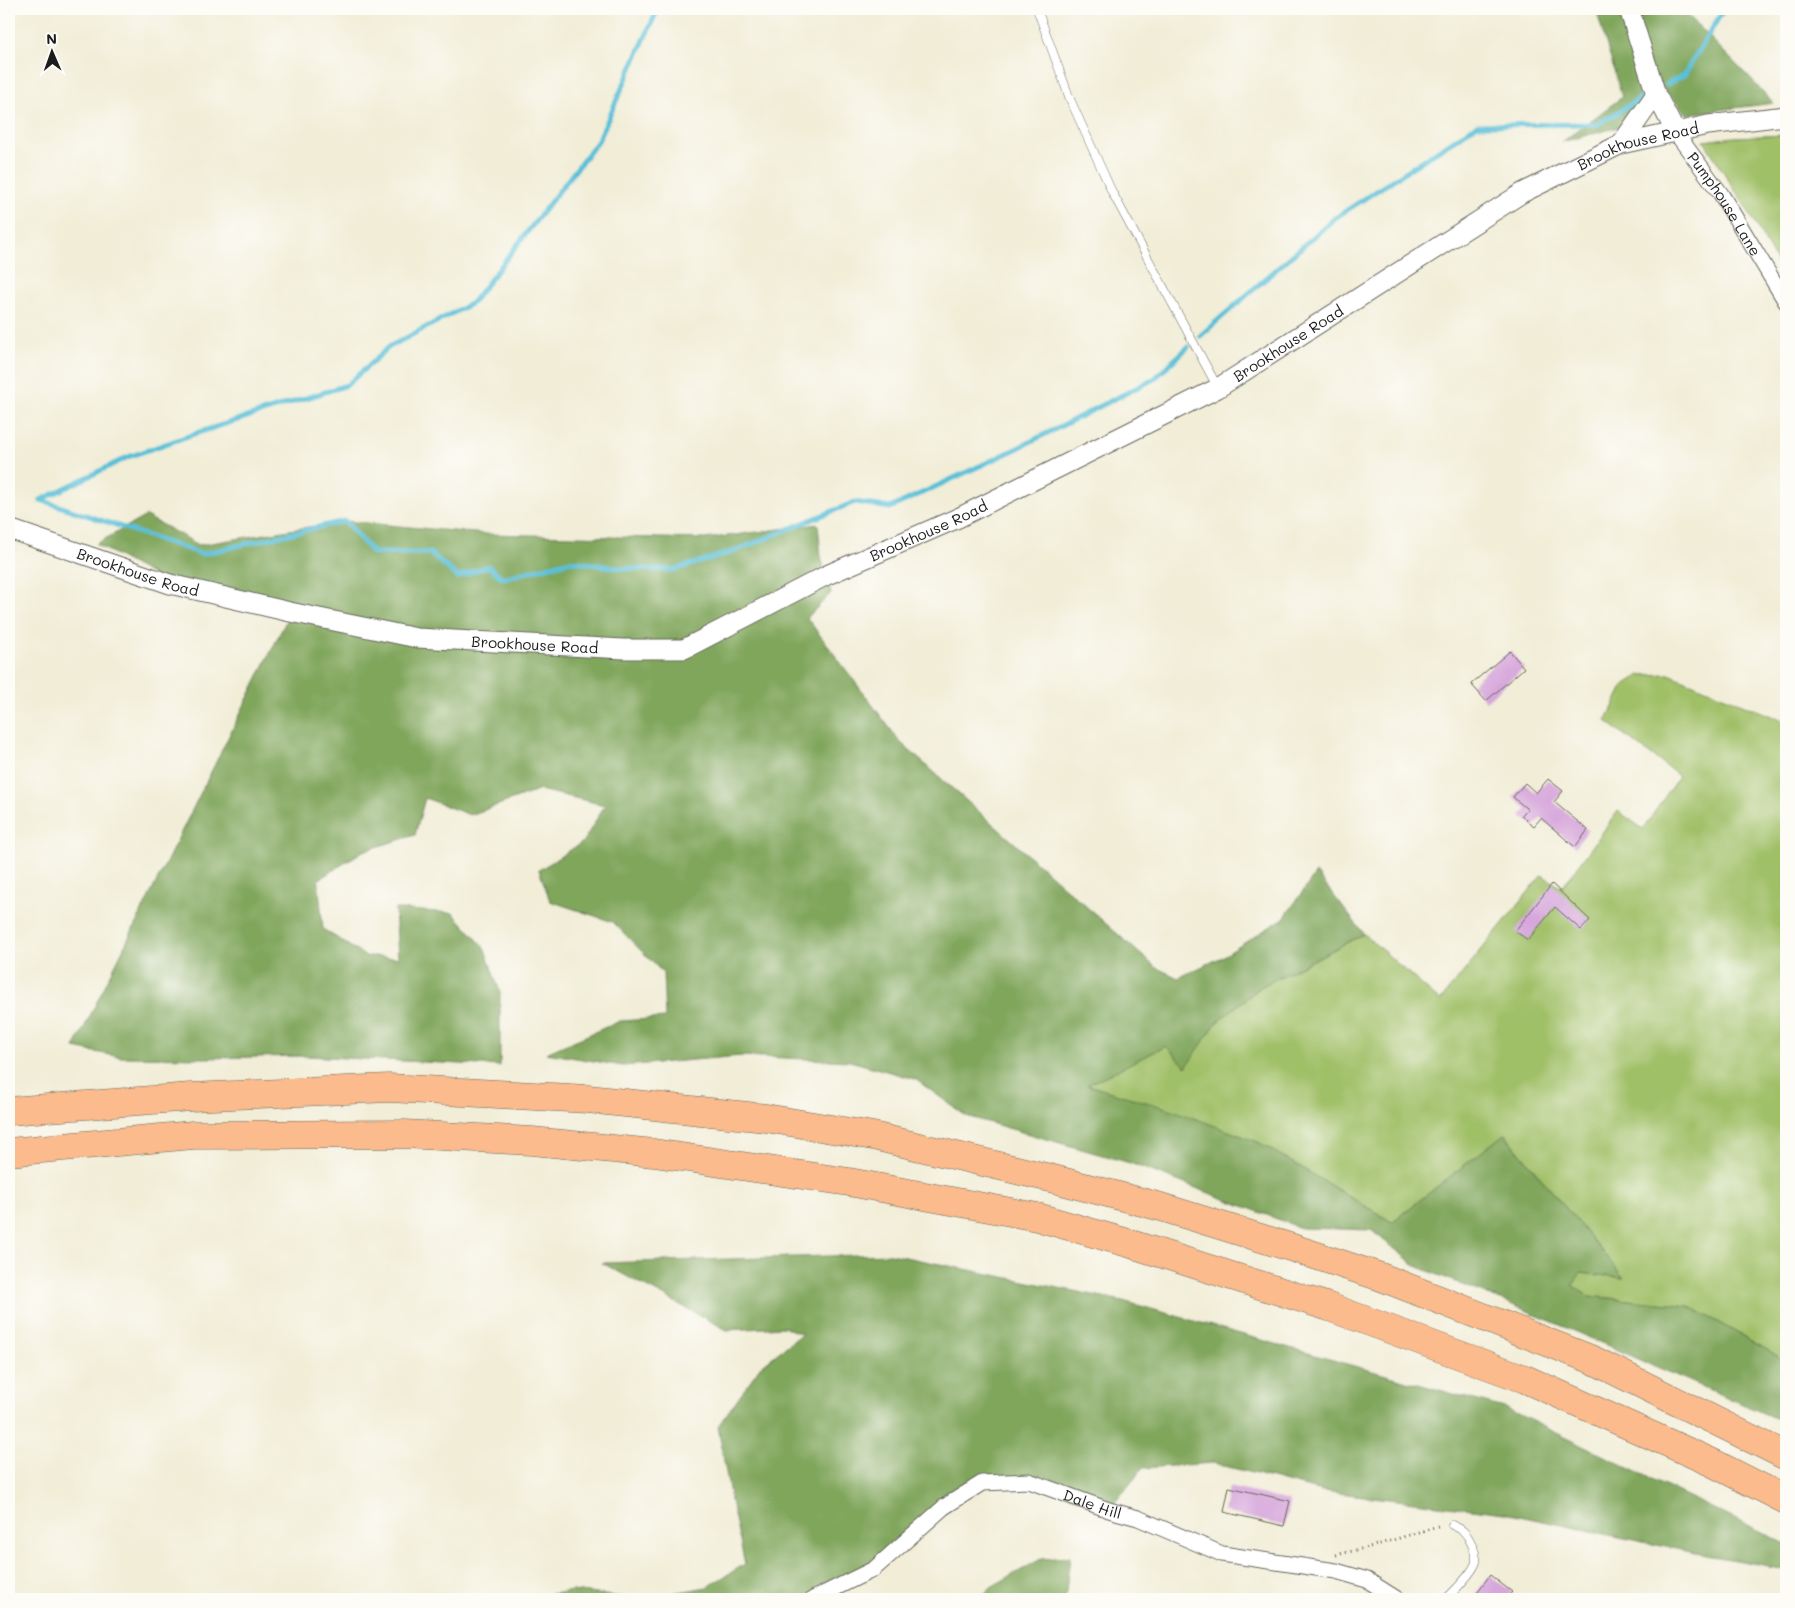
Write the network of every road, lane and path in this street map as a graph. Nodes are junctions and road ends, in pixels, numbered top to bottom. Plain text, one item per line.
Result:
1 (1037, 9) edge
2 (1629, 9) edge
3 (1656, 94) junction
4 (1786, 116) edge
5 (1676, 133) junction
6 (1621, 144) junction
7 (1786, 302) edge
8 (1218, 388) junction
9 (9, 529) edge
10 (9, 1111) edge
11 (9, 1152) edge
12 (1786, 1456) edge
13 (1786, 1500) edge
14 (1452, 1525) joint
15 (1330, 1570) junction
16 (814, 1599) edge
17 (1397, 1599) edge
18 (1446, 1599) edge

1 - 8 lane
2 - 3 street
3 - 5 street
3 - 6 street
4 - 5 street, Brookhouse Road
5 - 6 street, Brookhouse Road
5 - 7 street, Pumphouse Lane
6 - 8 street, Brookhouse Road
8 - 9 street, Brookhouse Road
10 - 12 highway
11 - 13 highway
14 - 15 path
14 - 18 lane
15 - 16 street, Dale Hill
15 - 17 street, Dale Hill

